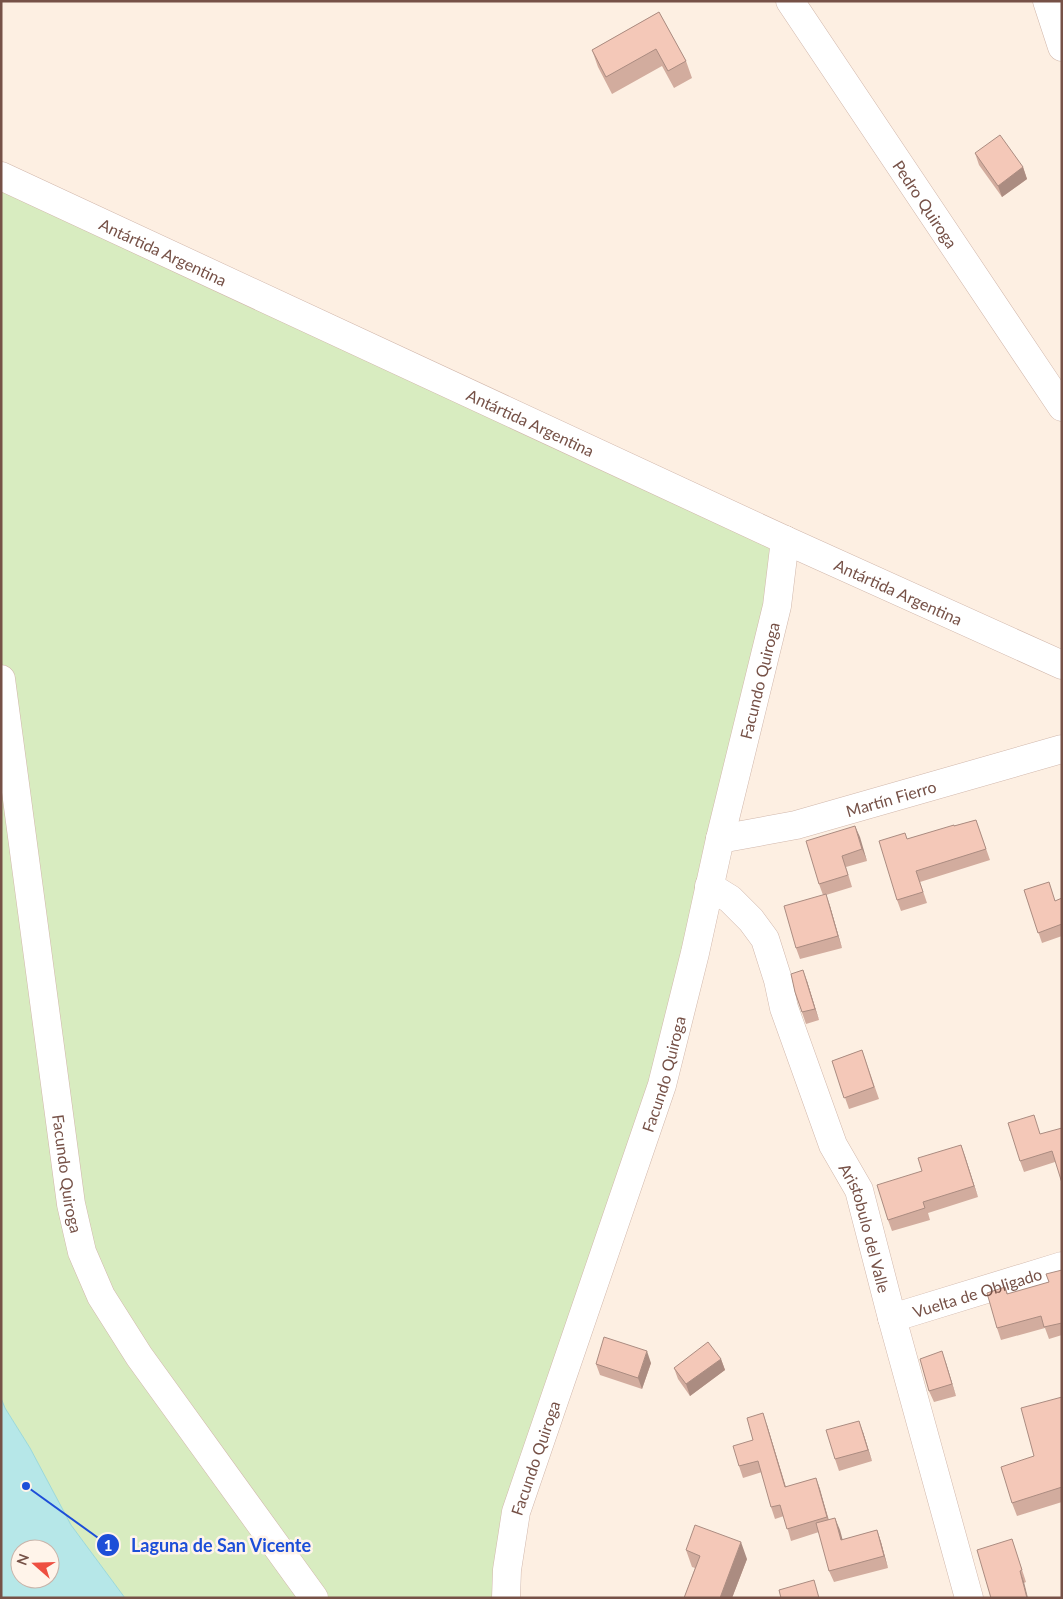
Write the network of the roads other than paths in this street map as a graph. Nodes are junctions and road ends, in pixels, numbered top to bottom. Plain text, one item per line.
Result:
1 (790, 1) edge
2 (1047, 1) edge
3 (1062, 47) edge
4 (1, 176) edge
5 (1062, 407) edge
6 (785, 540) junction
7 (1062, 665) edge
8 (1, 679) edge
9 (1062, 748) edge
10 (720, 839) junction
11 (709, 886) junction
12 (1062, 1266) edge
13 (892, 1318) junction
14 (314, 1598) edge
15 (506, 1598) edge
16 (969, 1598) edge

1 - 5 street, Pedro Quiroga
2 - 3 street
4 - 6 street, Antártida Argentina
6 - 7 street, Antártida Argentina
6 - 10 street, Facundo Quiroga
8 - 14 street, Facundo Quiroga
9 - 10 street, Martín Fierro
10 - 11 street, Facundo Quiroga
11 - 13 street, Aristobulo del Valle
11 - 15 street, Facundo Quiroga
12 - 13 street, Vuelta de Obligado
13 - 16 street, Aristobulo del Valle

